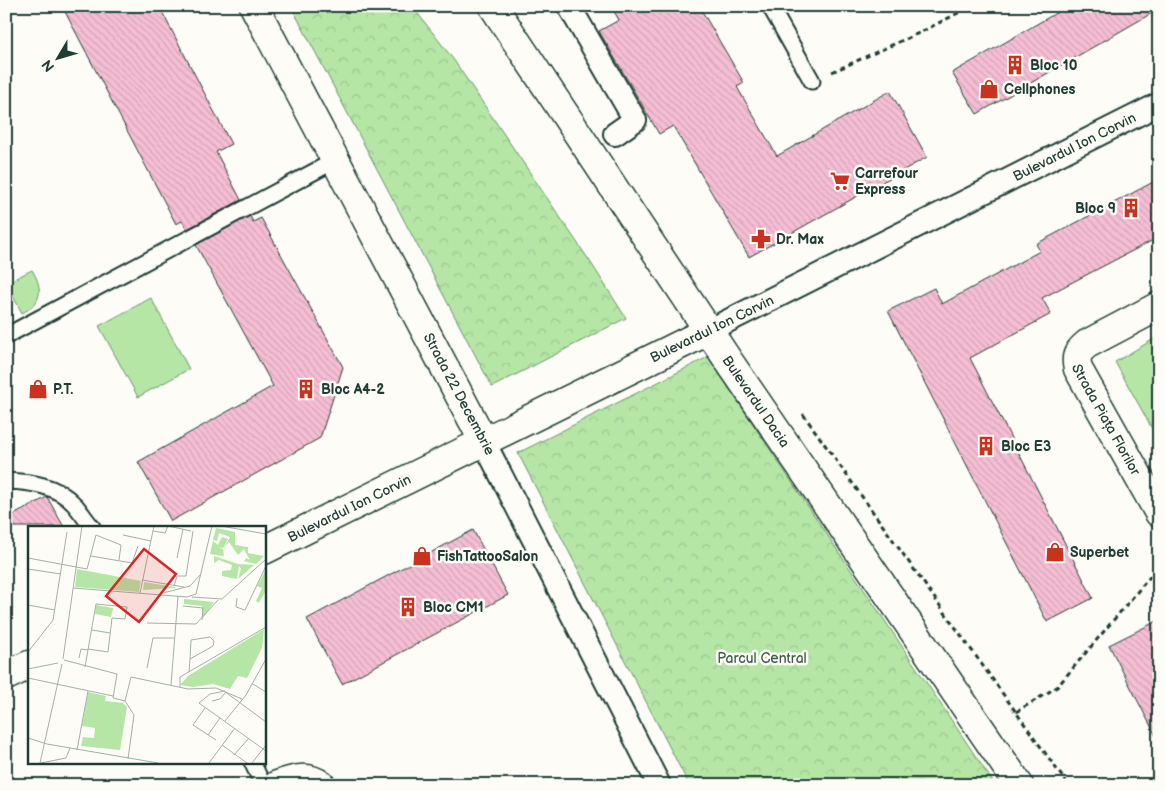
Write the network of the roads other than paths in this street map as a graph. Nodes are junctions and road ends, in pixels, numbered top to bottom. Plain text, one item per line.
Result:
1 (254, 6) edge
2 (569, 6) edge
3 (770, 6) edge
4 (493, 9) edge
5 (812, 81) road end
6 (1159, 104) edge
7 (615, 134) dead end
8 (336, 160) junction
9 (1159, 306) edge
10 (708, 331) junction
11 (6, 336) edge
12 (484, 442) junction
13 (6, 481) edge
14 (1159, 513) edge
15 (91, 526) edge
16 (265, 550) edge
17 (28, 665) edge
18 (6, 676) edge
19 (253, 764) edge
20 (263, 785) edge
21 (277, 785) edge
22 (321, 785) edge
23 (659, 785) edge
24 (1018, 785) edge

1 - 8 street, Strada 22 Decembrie
2 - 7 street
3 - 5 lane
4 - 10 street, Bulevardul Dacia
6 - 10 street, Bulevardul Ion Corvin
8 - 11 lane
8 - 12 street, Strada 22 Decembrie
9 - 14 street, Strada Piața Florilor
10 - 12 street, Bulevardul Ion Corvin
10 - 24 street, Bulevardul Dacia
12 - 16 street, Bulevardul Ion Corvin
12 - 23 street, Strada 22 Decembrie
13 - 15 lane
17 - 18 street
19 - 20 lane
21 - 22 street

